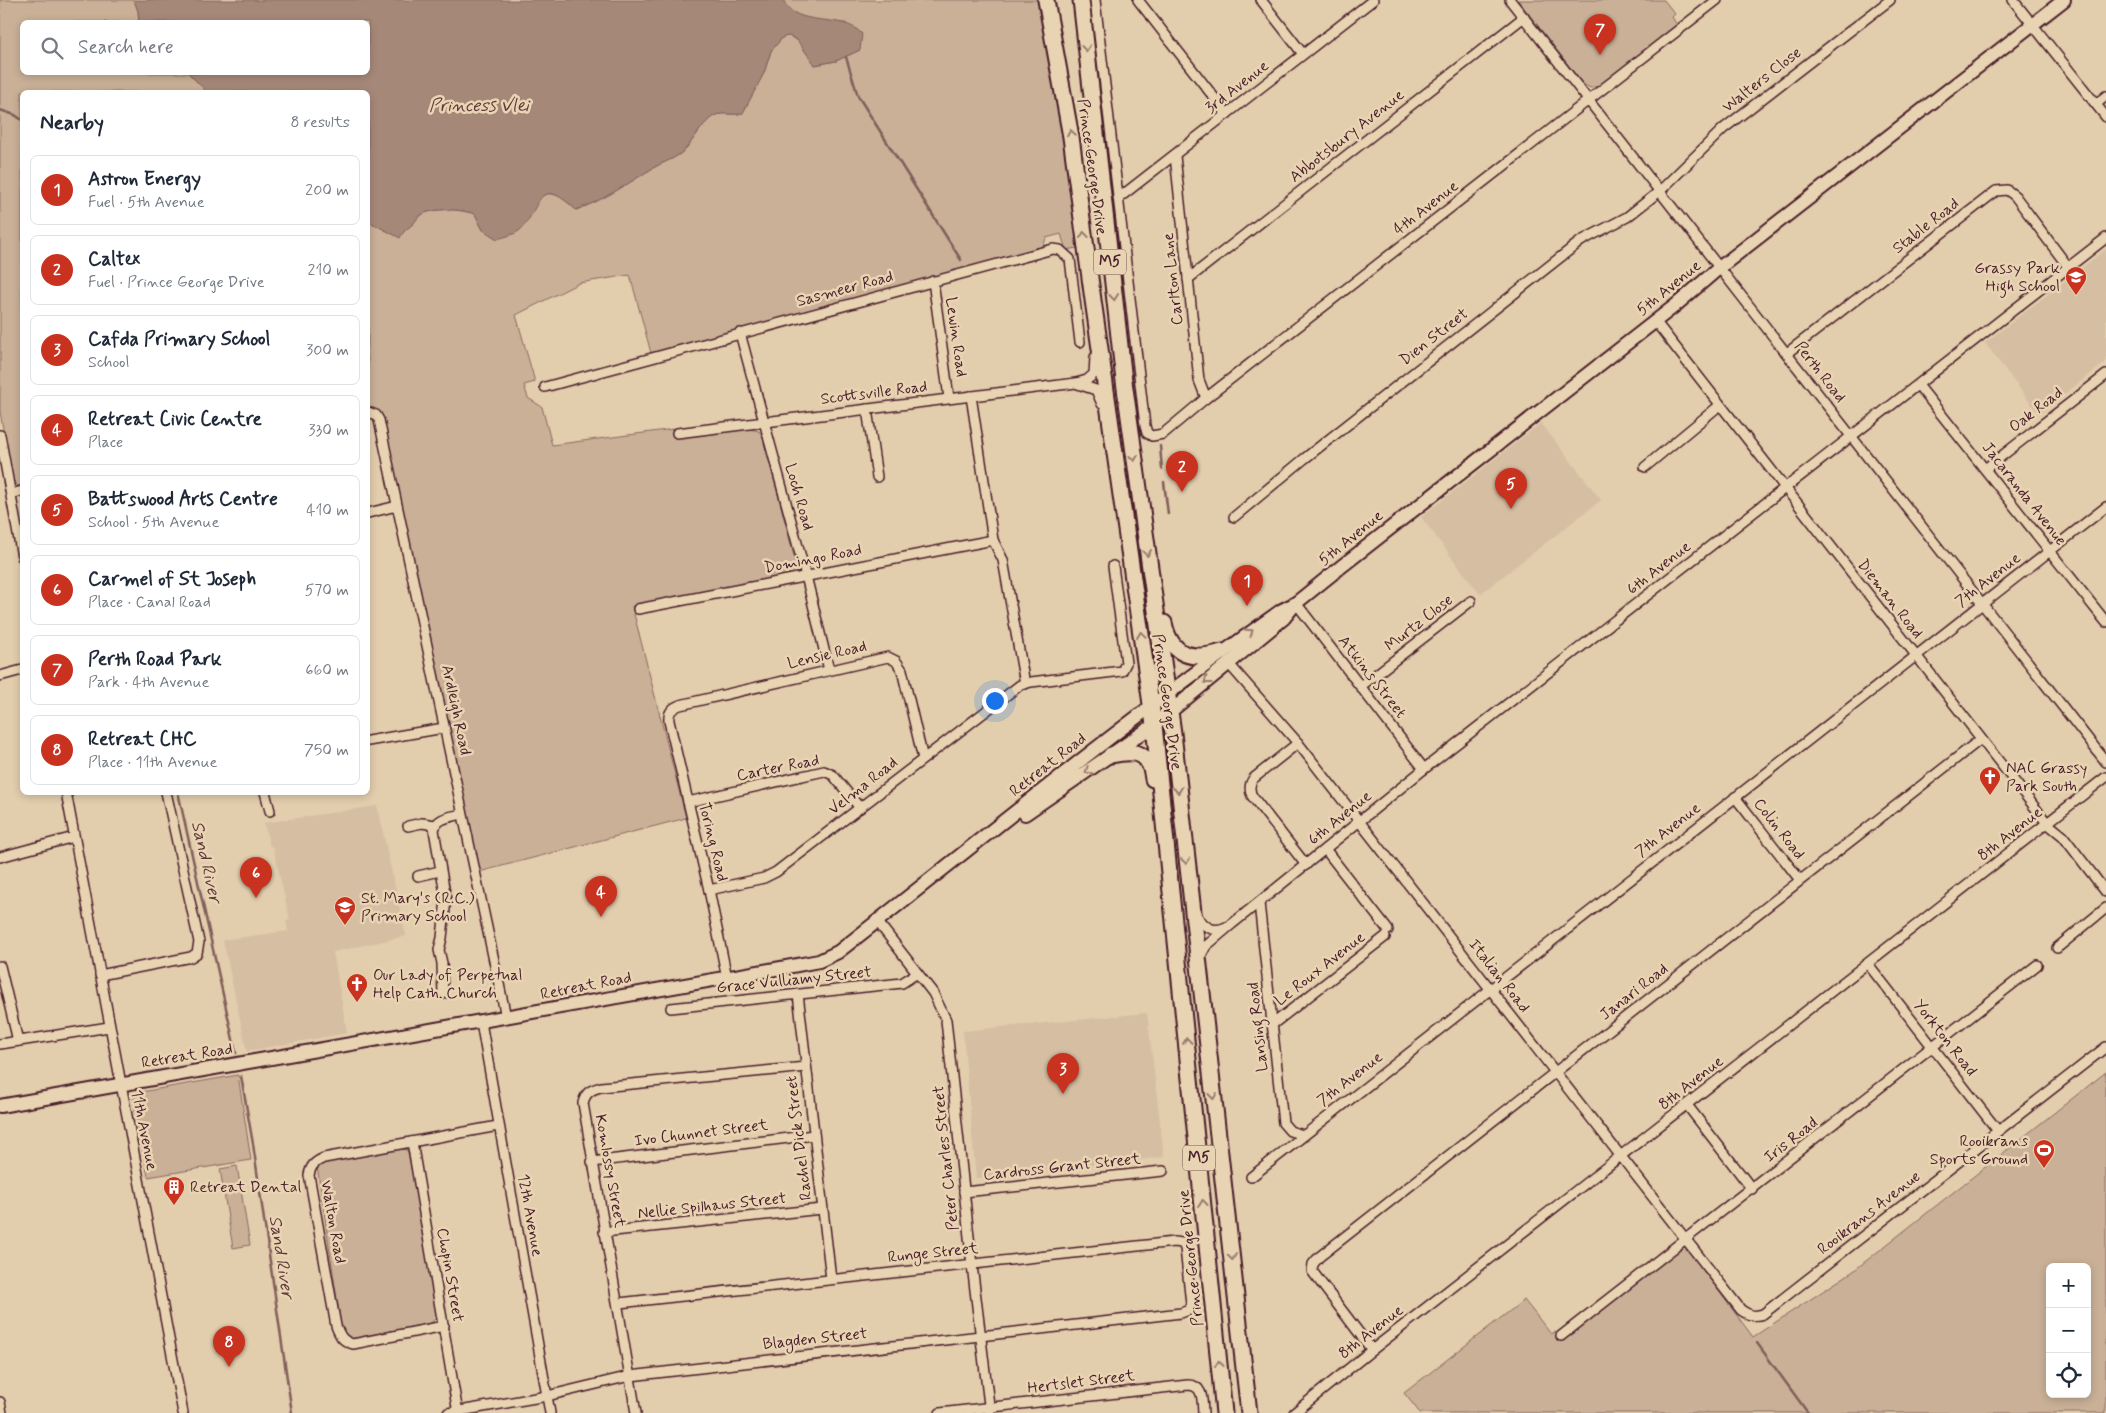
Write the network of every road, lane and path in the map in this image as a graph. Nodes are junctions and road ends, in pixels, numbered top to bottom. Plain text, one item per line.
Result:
1 (1046, 0) edge
2 (1081, 0) edge
3 (1095, 0) edge
4 (1138, 0) edge
5 (1261, 0) edge
6 (1373, 0) edge
7 (1510, 0) edge
8 (1717, 0) edge
9 (1890, 0) edge
10 (2013, 0) edge
11 (2064, 0) edge
12 (1524, 17) junction
13 (2033, 25) junction
14 (1303, 54) junction
15 (2106, 96) edge
16 (1589, 100) junction
17 (2096, 104) junction
18 (1227, 114) junction
19 (2106, 117) edge
20 (1175, 156) junction
21 (1660, 191) junction
22 (1118, 196) junction
23 (2106, 238) edge
24 (1719, 268) junction
25 (2069, 268) junction
26 (1188, 279) junction
27 (933, 281) junction
28 (1093, 300) junction
29 (1655, 321) junction
30 (740, 333) junction
31 (1080, 342) dead end
32 (1787, 354) junction
33 (2106, 375) edge
34 (1076, 384) junction
35 (1918, 385) junction
36 (545, 387) dead end
37 (971, 396) junction
38 (949, 398) junction
39 (1206, 398) junction
40 (1720, 405) junction
41 (867, 409) junction
42 (370, 413) edge
43 (763, 422) junction
44 (677, 433) dead end
45 (0, 435) edge
46 (1852, 436) junction
47 (1114, 444) junction
48 (2, 452) edge
49 (1645, 467) dead end
50 (1985, 469) junction
51 (877, 476) dead end
52 (1785, 490) junction
53 (20, 492) edge
54 (11, 494) junction
55 (396, 506) junction
56 (2106, 507) edge
57 (370, 512) edge
58 (1234, 517) dead end
59 (993, 540) junction
60 (20, 546) edge
61 (2050, 551) junction
62 (1113, 566) dead end
63 (806, 576) junction
64 (1151, 582) junction
65 (1471, 601) dead end
66 (1296, 603) junction
67 (1982, 604) junction
68 (638, 608) dead end
69 (2106, 622) edge
70 (1916, 656) junction
71 (1226, 658) junction
72 (829, 670) junction
73 (20, 671) edge
74 (0, 676) edge
75 (1025, 684) junction
76 (1361, 686) junction
77 (1168, 692) junction
78 (1151, 705) junction
79 (1170, 711) junction
80 (669, 714) joint
81 (1154, 725) junction
82 (444, 728) junction
83 (1981, 739) junction
84 (370, 741) edge
85 (1298, 743) junction
86 (1111, 755) junction
87 (923, 759) junction
88 (2106, 762) edge
89 (1424, 769) junction
90 (2106, 777) edge
91 (67, 795) edge
92 (167, 795) edge
93 (266, 795) edge
94 (1735, 797) junction
95 (688, 802) junction
96 (860, 808) junction
97 (270, 811) dead end
98 (462, 814) junction
99 (1359, 821) junction
100 (2047, 823) junction
101 (435, 825) junction
102 (408, 826) dead end
103 (74, 837) junction
104 (1325, 849) junction
105 (966, 852) junction
106 (0, 857) edge
107 (1306, 865) junction
108 (440, 871) junction
109 (418, 876) dead end
110 (1171, 879) junction
111 (1800, 880) junction
112 (709, 890) junction
113 (2106, 892) edge
114 (1259, 903) junction
115 (1192, 908) junction
116 (2106, 908) edge
117 (877, 921) junction
118 (1232, 924) junction
119 (2057, 948) dead end
120 (1198, 962) junction
121 (1868, 964) junction
122 (2037, 965) dead end
123 (0, 966) edge
124 (917, 973) junction
125 (100, 975) junction
126 (728, 978) junction
127 (1490, 989) junction
128 (443, 994) dead end
129 (798, 994) junction
130 (671, 1008) dead end
131 (506, 1017) junction
132 (481, 1022) junction
133 (1273, 1024) junction
134 (109, 1027) junction
135 (18, 1040) junction
136 (0, 1044) edge
137 (1933, 1047) junction
138 (2106, 1047) edge
139 (806, 1067) junction
140 (1556, 1073) junction
141 (120, 1084) junction
142 (1687, 1105) junction
143 (0, 1106) edge
144 (498, 1126) junction
145 (1998, 1131) junction
146 (814, 1135) junction
147 (1303, 1135) junction
148 (412, 1142) junction
149 (1621, 1156) junction
150 (592, 1162) junction
151 (1163, 1171) dead end
152 (1250, 1177) dead end
153 (1752, 1189) junction
154 (964, 1192) junction
155 (822, 1209) junction
156 (604, 1232) junction
157 (1686, 1239) junction
158 (972, 1265) junction
159 (831, 1279) junction
160 (619, 1303) junction
161 (1189, 1310) joint
162 (1741, 1310) joint
163 (444, 1326) junction
164 (981, 1336) junction
165 (1561, 1336) dead end
166 (1372, 1350) junction
167 (630, 1376) junction
168 (1247, 1393) junction
169 (547, 1396) junction
170 (0, 1402) edge
171 (989, 1410) edge
172 (458, 1412) edge
173 (2, 1413) edge
174 (183, 1413) edge
175 (448, 1413) edge
176 (550, 1413) edge
177 (636, 1413) edge
178 (940, 1413) edge
179 (1203, 1413) edge
180 (1224, 1413) edge
181 (1249, 1413) edge
182 (1255, 1413) edge
183 (1294, 1413) edge

28 -> 1 main road, Prince George Drive / M5
2 -> 64 main road, Prince George Drive / M5
3 - 22 street
4 - 18 street
5 - 14 street
6 - 14 street, 3rd Avenue
7 - 12 street, Perth Road
8 - 16 street, 4th Avenue
9 - 21 street, Walters Close
10 - 13 street
11 - 13 main road, 5th Avenue
12 - 16 street, Perth Road
12 - 26 street, Abbotsbury Avenue
13 - 17 street
13 - 24 main road, 5th Avenue
14 - 18 street, 3rd Avenue
15 - 17 street
16 - 21 street, Perth Road
16 - 39 street, 4th Avenue
17 - 19 street
18 - 20 street, 3rd Avenue
20 - 22 street, 3rd Avenue
20 - 26 street, Carlton Lane
21 - 24 street, Perth Road
21 - 58 street, Dien Street
22 - 39 street, 4th Avenue
23 - 25 street, 6th Avenue
24 - 29 main road, 5th Avenue
24 - 32 street, Perth Road
25 - 32 street, Stable Road
25 - 35 street, 6th Avenue
26 - 39 street, Carlton Lane
27 - 30 street, Sasmeer Road
27 - 31 street, Sasmeer Road
27 - 38 street, Lewin Road
28 - 34 street
28 - 47 main road, Prince George Drive / M5
29 - 40 street, Dieman Road
29 - 66 main road, 5th Avenue
30 - 36 street, Sasmeer Road
30 - 43 street, Loch Road
32 - 46 street, Perth Road
33 - 50 street, Oak Road
34 - 37 street, Scottsville Road
34 - 47 street, Scottsville Road
35 - 46 street, 6th Avenue
35 - 50 street, Jacaranda Avenue
37 - 38 street, Scottsville Road
37 - 59 street
38 - 41 street, Scottsville Road
40 - 49 street
40 - 52 street, Dieman Road
41 - 43 street, Scottsville Road
41 - 51 street
42 - 55 street, Ardleigh Road
43 - 44 street, Scottsville Road
43 - 63 street, Loch Road
45 - 48 street
46 - 52 street, 6th Avenue
46 - 67 street, Perth Road
78 -> 47 main road, Prince George Drive / M5
48 - 54 street
50 - 61 street, Jacaranda Avenue
52 - 70 street, Dieman Road
52 - 89 street, 6th Avenue
53 - 54 street
54 - 60 street
55 - 57 street
55 - 82 street, Ardleigh Road
56 - 61 street, 7th Avenue
59 - 63 street, Domingo Road
59 - 75 street
61 - 67 street, 7th Avenue
61 - 69 street, Jacaranda Avenue
62 - 75 street, Velma Road
63 - 68 street, Domingo Road
63 - 72 street, Loch Road
64 - 71 main road
64 - 77 main road, Prince George Drive / M5
65 - 76 street, Murtz Close
66 - 71 main road, 5th Avenue
66 - 76 street, Atkins Street
67 - 70 street, 7th Avenue
67 - 88 street, Perth Road
70 - 83 street, Dieman Road
70 - 94 street, 7th Avenue
71 - 77 main road, 5th Avenue
71 -> 79 main road, 5th Avenue
71 - 85 street, Italian Road
72 - 80 street, Lensie Road
72 - 87 street, Lensie Road
73 - 74 street
75 - 87 street, Velma Road
76 - 89 street, Atkins Street
77 - 78 main road, 5th Avenue
77 - 79 main road, Prince George Drive / M5
78 - 81 main road, Prince George Drive / M5
78 - 105 main road, Retreat Road
79 - 81 main road, 5th Avenue
79 -> 115 main road, Prince George Drive / M5
80 - 95 street, Toring Road
81 - 86 main road, Retreat Road
81 - 110 main road, Prince George Drive / M5
82 - 84 street
82 - 98 street, Ardleigh Road
83 - 100 street, Dieman Road
83 - 111 street, Janari Road
85 - 99 street, Italian Road
85 - 107 street
86 -> 105 main road, Retreat Road
86 - 110 main road
87 - 96 street, Velma Road
89 - 99 street, 6th Avenue
90 - 100 street, 8th Avenue
91 - 103 street, 11th Avenue
92 - 125 street
93 - 97 street
94 - 111 street, Colin Road
94 - 127 street, 7th Avenue
95 - 96 street, Carter Road
95 - 112 street, Toring Road
96 - 112 street, Velma Road
98 - 101 street
98 - 131 street, Ardleigh Road
99 - 104 street, 6th Avenue
99 - 127 street, Italian Road
100 - 113 street, Dieman Road
100 - 121 street, 8th Avenue
101 - 102 street
101 - 108 street
103 - 106 street
103 - 125 street, 11th Avenue
104 - 107 street, 6th Avenue
104 - 133 street, Le Roux Avenue
105 - 117 main road, Retreat Road
107 - 114 street, 6th Avenue
108 - 109 street
108 - 128 street
180 -> 110 main road, Prince George Drive / M5
111 - 140 street, Janari Road
112 - 126 street, Toring Road
114 - 118 street, 6th Avenue
114 - 133 street, Lansing Road
115 - 118 street, 6th Avenue
115 - 120 main road, Prince George Drive / M5
116 - 119 street
117 - 124 street, Peter Charles Street
117 - 126 main road, Retreat Road
118 - 120 street, 6th Avenue
120 -> 168 main road, Prince George Drive / M5
121 - 137 street, Yorkton Road
121 - 142 street, 8th Avenue
122 - 137 street, Iris Road
123 - 135 street
124 - 129 street, Grace Vulliamy Street
124 - 154 street, Peter Charles Street
125 - 134 street, 11th Avenue
126 - 131 main road, Retreat Road
127 - 140 street, Italian Road
127 - 147 street, 7th Avenue
129 - 130 street, Grace Vulliamy Street
129 - 139 street, Rachel Dick Street
131 - 132 main road, Retreat Road
132 - 141 main road, Retreat Road
132 - 144 street, 12th Avenue
133 - 147 street, Lansing Road
134 - 135 street
134 - 141 street, 11th Avenue
135 - 136 street
137 - 145 street, Yorkton Road
137 - 153 street, Iris Road
138 - 145 street, Rooikrans Avenue
139 - 146 street, Rachel Dick Street
139 - 150 street, Komlossy Street
140 - 149 street, Italian Road
140 - 166 street, Janari Road
141 - 143 main road, Retreat Road
141 - 174 street, 11th Avenue
142 - 149 street, 8th Avenue
142 - 153 street
144 - 148 street, Walton Road
144 - 169 street, 12th Avenue
145 - 162 street, Rooikrans Avenue
146 - 150 street, Ivo Chunnet Street
146 - 155 street, Rachel Dick Street
147 - 152 street, 7th Avenue
148 - 163 street, Chopin Street
148 - 163 street, Walton Road
149 - 157 street, Italian Road
149 - 166 street, 8th Avenue
150 - 156 street, Komlossy Street
151 - 154 street, Cardross Grant Street
153 - 157 street, Iris Road
154 - 158 street, Peter Charles Street
155 - 156 street, Nellie Spilhaus Street
155 - 159 street, Rachel Dick Street
156 - 160 street, Komlossy Street
157 - 162 street, Italian Road
157 - 165 street, Iris Road
158 - 159 street, Runge Street
158 - 161 street, Runge Street
158 - 164 street, Peter Charles Street
159 - 160 street, Runge Street
160 - 167 street, Komlossy Street
161 - 164 street, Blagden Street
163 - 172 street, Chopin Street
164 - 167 street, Blagden Street
164 - 171 street, Peter Charles Street
166 - 183 street, 8th Avenue
167 - 169 street, Blagden Street
167 - 177 street, Komlossy Street
168 - 181 main road, Prince George Drive / M5
168 - 182 street
169 - 172 street, Blagden Street
169 - 176 street, 12th Avenue
170 - 173 street
171 - 178 street, Hertslet Street
171 - 179 street, Hertslet Street
172 - 175 street, Blagden Street

